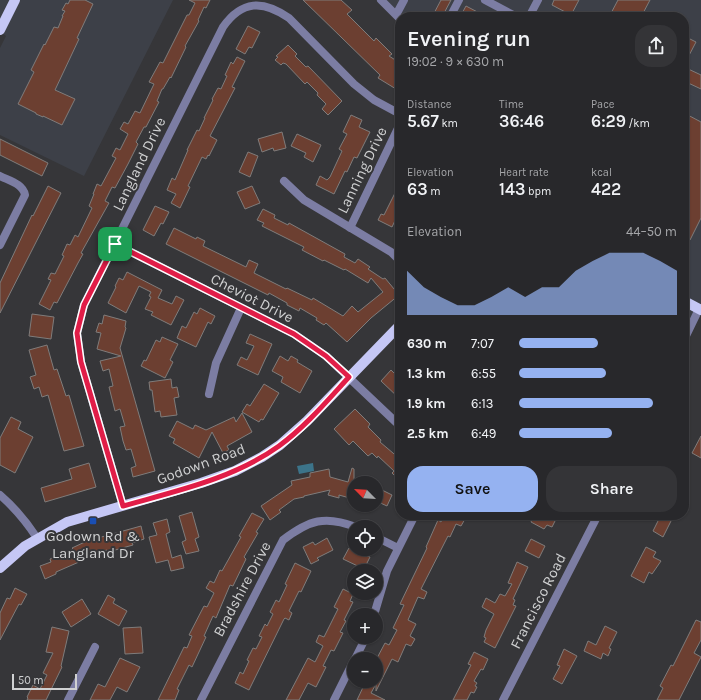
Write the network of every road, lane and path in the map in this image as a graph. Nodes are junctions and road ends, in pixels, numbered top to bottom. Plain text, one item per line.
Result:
1 (15, 0) edge
2 (381, 0) edge
3 (404, 0) edge
4 (459, 0) edge
5 (485, 0) edge
6 (538, 0) edge
7 (400, 12) edge
8 (453, 12) edge
9 (508, 12) edge
10 (532, 12) edge
11 (395, 14) edge
12 (0, 30) edge
13 (395, 111) edge
14 (395, 134) edge
15 (0, 176) edge
16 (284, 181) dead end
17 (350, 228) junction
18 (115, 244) junction
19 (0, 245) edge
20 (395, 256) edge
21 (689, 304) edge
22 (241, 308) junction
23 (700, 309) edge
24 (395, 330) edge
25 (689, 330) edge
26 (349, 377) junction
27 (209, 394) dead end
28 (395, 421) edge
29 (0, 495) edge
30 (123, 506) junction
31 (412, 520) edge
32 (595, 520) edge
33 (347, 524) edge
34 (37, 538) junction
35 (383, 540) edge
36 (398, 548) junction
37 (0, 568) edge
38 (376, 608) edge
39 (95, 647) dead end
40 (347, 674) edge
41 (68, 700) edge
42 (200, 700) edge
43 (334, 700) edge
44 (503, 700) edge

1 - 12 main road
2 - 11 street
3 - 7 street
4 - 8 street
5 - 9 street
6 - 10 street
13 - 18 street, Langland Drive
14 - 17 street, Lanning Drive
15 - 19 street
16 - 17 street
17 - 20 street
18 - 22 street, Cheviot Drive
18 - 30 street, Langland Drive
21 - 23 main road
22 - 26 street, Cheviot Drive
22 - 27 street
23 - 25 street
24 - 26 main road, Godown Road
26 - 28 street, Cheviot Drive
26 - 30 main road, Godown Road
29 - 34 street
30 - 34 main road, Godown Road
31 - 36 street
32 - 44 street, Francisco Road
33 - 42 street, Bradshire Drive
34 - 37 main road, Godown Road
35 - 36 street
36 - 38 street
39 - 41 street
40 - 43 street

